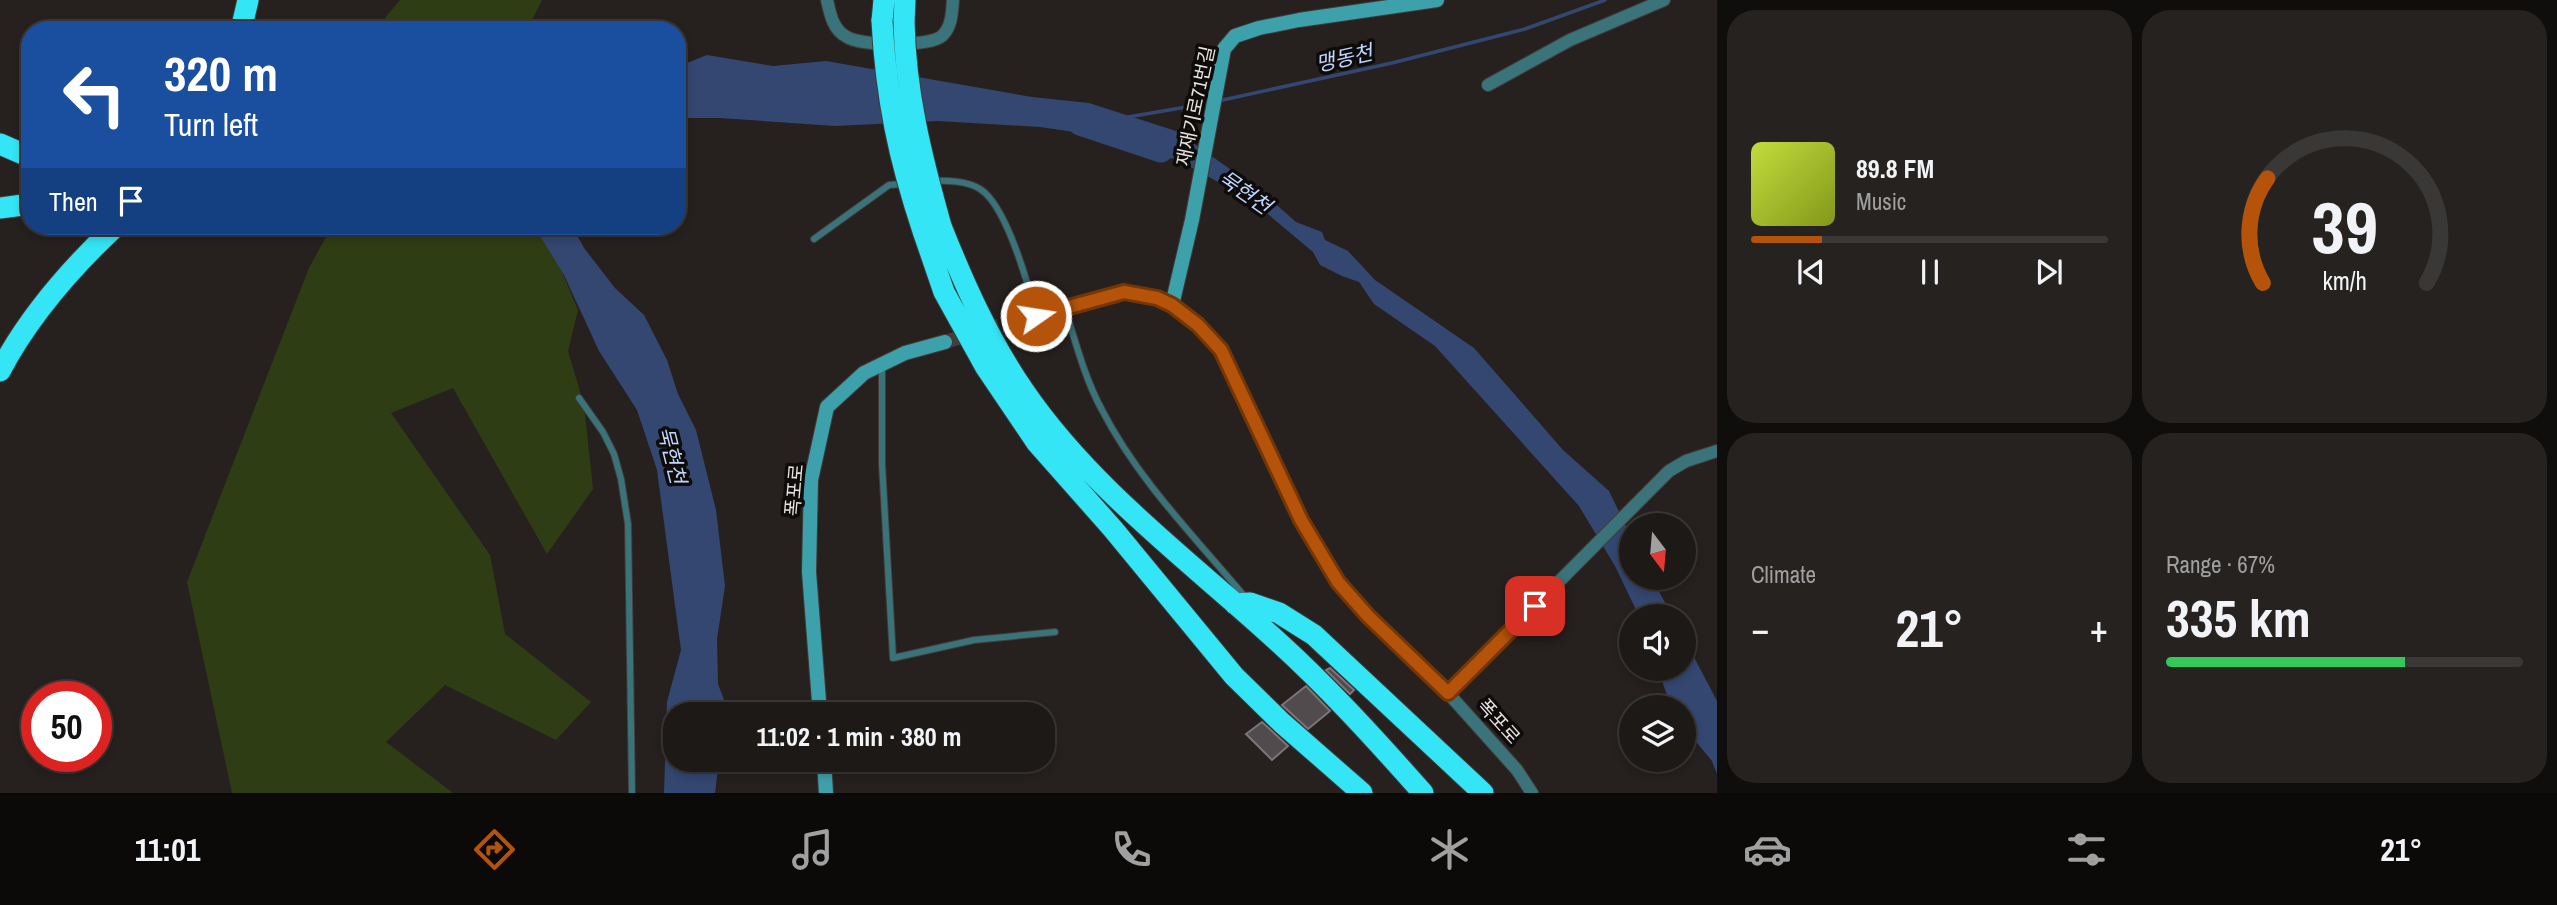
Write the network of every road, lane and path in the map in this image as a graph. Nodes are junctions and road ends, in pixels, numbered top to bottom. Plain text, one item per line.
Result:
1 (248, 0) edge
2 (260, 0) edge
3 (827, 0) edge
4 (953, 0) edge
5 (1437, 0) edge
6 (1664, 0) edge
7 (882, 7) edge
8 (904, 11) edge
9 (243, 21) edge
10 (256, 21) edge
11 (1488, 85) dead end
12 (0, 144) edge
13 (21, 153) edge
14 (21, 192) edge
15 (0, 196) edge
16 (21, 205) edge
17 (0, 208) edge
18 (932, 229) junction
19 (106, 235) edge
20 (814, 239) dead end
21 (1172, 305) junction
22 (1065, 309) junction
23 (1036, 316) junction
24 (1011, 321) tunnel mouth
25 (945, 342) tunnel mouth
26 (882, 364) junction
27 (0, 371) edge
28 (579, 398) dead end
29 (1717, 451) edge
30 (1243, 603) junction
31 (1055, 632) dead end
32 (1448, 693) junction
33 (819, 702) edge
34 (825, 772) edge
35 (632, 793) edge
36 (827, 793) edge
37 (1362, 793) edge
38 (1423, 793) edge
39 (1483, 793) edge
40 (1532, 793) edge

1 - 9 highway
2 - 10 highway
3 - 4 street
5 - 21 main road, 재재기로71번길
6 - 11 street
7 - 18 highway, bridge
8 - 18 highway, bridge
12 - 13 highway
14 - 15 highway
16 - 17 highway
18 - 30 highway
18 - 37 highway
19 - 27 highway
20 - 23 lane
21 - 22 main road, 폭포로
21 - 32 street, 폭포로
22 - 23 main road, 폭포로
22 - 30 lane
23 - 24 main road, 폭포로
25 - 26 main road, 폭포로
26 - 31 lane
26 - 33 main road, 폭포로
28 - 35 lane
29 - 32 street
30 - 38 highway
30 - 39 highway
32 - 40 street, 폭포로
34 - 36 main road

